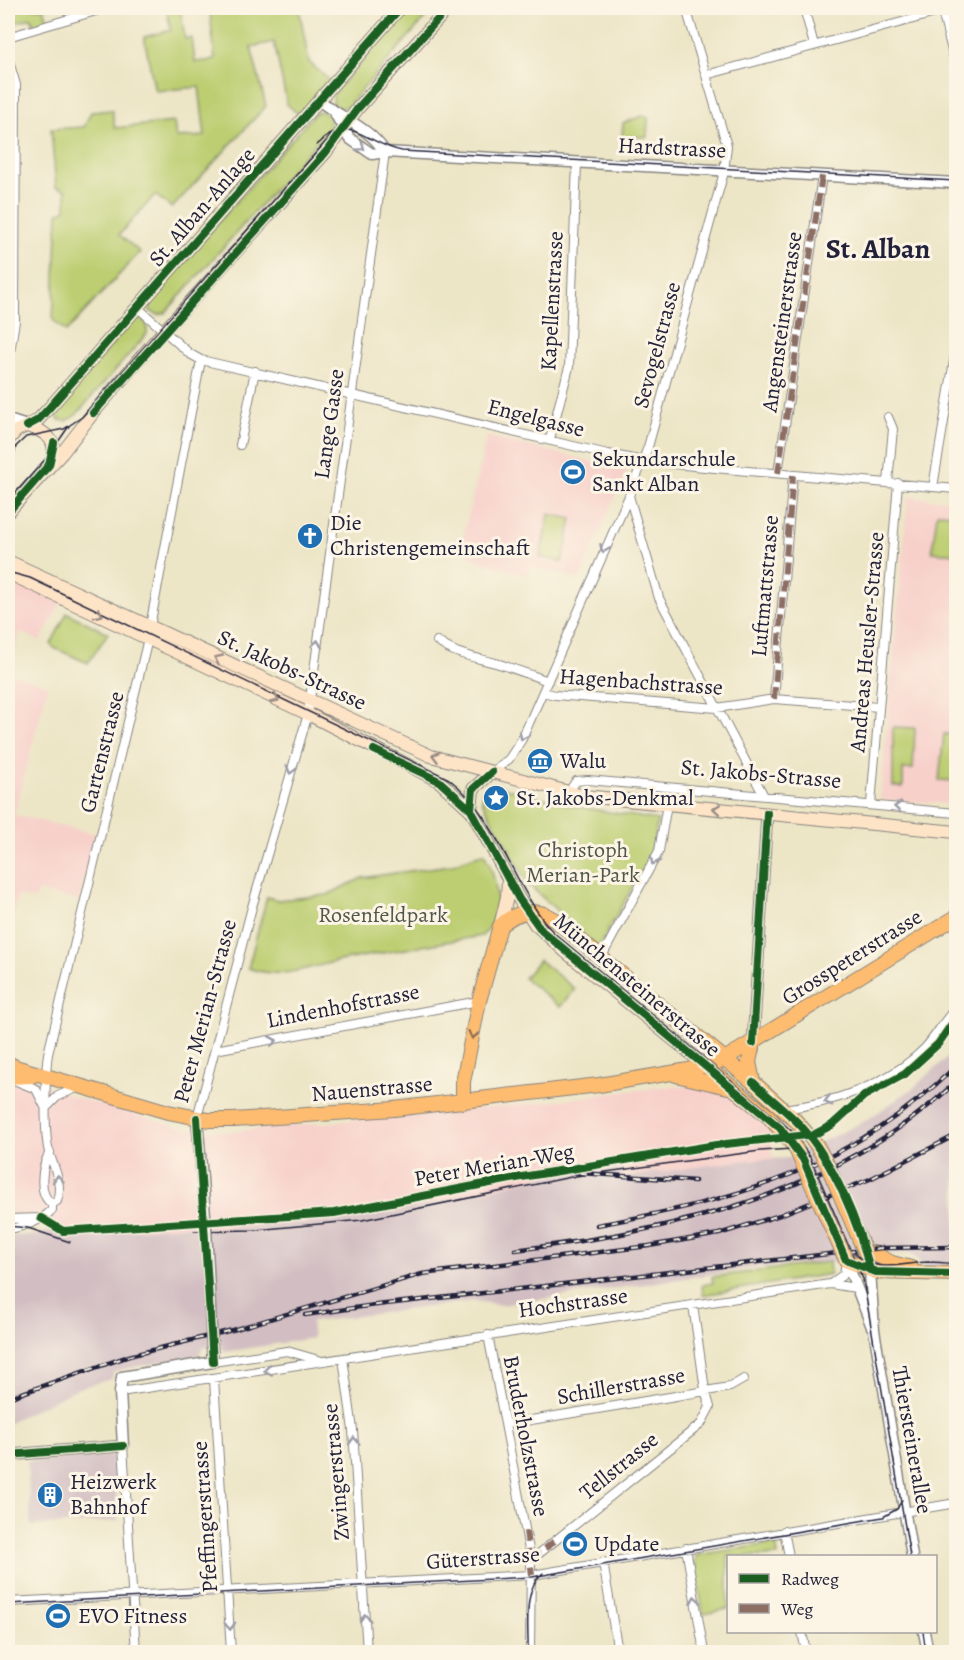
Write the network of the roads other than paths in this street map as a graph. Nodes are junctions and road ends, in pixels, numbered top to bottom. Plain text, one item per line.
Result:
1 (106, 8) edge
2 (400, 8) edge
3 (448, 8) edge
4 (686, 8) edge
5 (804, 8) edge
6 (954, 8) edge
7 (941, 9) edge
8 (8, 37) edge
9 (814, 45) junction
10 (8, 58) edge
11 (957, 66) edge
12 (706, 75) junction
13 (319, 100) junction
14 (346, 124) junction
15 (385, 152) junction
16 (577, 163) junction
17 (724, 170) junction
18 (822, 176) junction
19 (957, 183) edge
20 (11, 287) edge
21 (137, 307) junction
22 (164, 330) junction
23 (957, 350) edge
24 (201, 360) junction
25 (8, 365) edge
26 (255, 371) junction
27 (352, 393) junction
28 (888, 417) dead end
29 (8, 420) edge
30 (27, 426) junction
31 (8, 440) edge
32 (550, 440) junction
33 (240, 445) dead end
34 (643, 461) junction
35 (49, 465) junction
36 (778, 473) junction
37 (793, 475) junction
38 (888, 482) junction
39 (898, 483) junction
40 (933, 487) junction
41 (957, 489) edge
42 (629, 496) junction
43 (8, 512) edge
44 (8, 561) edge
45 (8, 573) edge
46 (149, 633) junction
47 (437, 641) dead end
48 (548, 681) junction
49 (543, 692) junction
50 (774, 699) junction
51 (879, 707) junction
52 (308, 708) junction
53 (717, 708) junction
54 (492, 772) junction
55 (568, 793) junction
56 (765, 796) junction
57 (667, 804) junction
58 (871, 804) junction
59 (471, 810) junction
60 (767, 813) junction
61 (957, 813) edge
62 (957, 832) edge
63 (508, 879) junction
64 (526, 911) junction
65 (957, 917) edge
66 (8, 921) edge
67 (500, 926) junction
68 (8, 936) edge
69 (601, 958) junction
70 (479, 1001) junction
71 (957, 1008) edge
72 (753, 1043) junction
73 (215, 1050) junction
74 (723, 1060) junction
75 (706, 1066) junction
76 (9, 1070) edge
77 (671, 1074) junction
78 (45, 1076) junction
79 (753, 1082) junction
80 (81, 1086) junction
81 (743, 1095) junction
82 (463, 1102) junction
83 (783, 1109) junction
84 (48, 1110) junction
85 (197, 1118) junction
86 (50, 1152) junction
87 (52, 1204) junction
88 (41, 1218) junction
89 (8, 1220) edge
90 (8, 1229) edge
91 (866, 1248) junction
92 (846, 1260) junction
93 (927, 1273) junction
94 (957, 1274) edge
95 (871, 1277) junction
96 (830, 1284) junction
97 (856, 1288) junction
98 (693, 1305) junction
99 (874, 1330) junction
100 (488, 1335) junction
101 (343, 1358) junction
102 (322, 1361) junction
103 (213, 1362) junction
104 (214, 1379) junction
105 (744, 1379) dead end
106 (705, 1390) junction
107 (120, 1392) junction
108 (507, 1424) junction
109 (123, 1446) junction
110 (8, 1455) edge
111 (957, 1503) edge
112 (909, 1510) junction
113 (784, 1532) junction
114 (686, 1548) junction
115 (789, 1555) edge
116 (912, 1555) edge
117 (531, 1560) junction
118 (603, 1562) junction
119 (532, 1575) junction
120 (364, 1584) junction
121 (229, 1591) junction
122 (134, 1595) junction
123 (8, 1602) edge
124 (802, 1633) edge
125 (924, 1633) edge
126 (136, 1653) edge
127 (231, 1653) edge
128 (367, 1653) edge
129 (530, 1653) edge
130 (618, 1653) edge
131 (704, 1653) edge
132 (806, 1653) edge
133 (928, 1653) edge

1 - 8 street
2 - 13 main road, St. Alban-Anlage
3 - 14 main road
4 - 12 street, Sevogelstrasse
5 - 9 street
6 - 7 street
7 - 9 street
7 - 11 street
9 - 12 street
10 - 20 street
12 - 17 street, Sevogelstrasse
13 - 14 street, Hardstrasse
13 - 21 main road, St. Alban-Anlage
14 - 15 street, Hardstrasse
14 -> 15 street, Hardstrasse
14 - 22 main road
15 - 16 street, Hardstrasse
15 - 27 street, Lange Gasse
16 - 17 street, Hardstrasse
16 - 32 street, Kapellenstrasse
17 - 18 street, Hardstrasse
17 - 34 street, Sevogelstrasse
18 - 19 street, Hardstrasse
18 - 36 street, Angensteinerstrasse
20 - 25 street
21 - 22 street, Engelgasse
21 - 30 main road, St. Alban-Anlage
22 - 24 street, Engelgasse
22 - 35 main road
23 - 40 street
24 - 26 street, Engelgasse
24 - 46 street, Gartenstrasse
26 - 27 street, Engelgasse
26 - 33 street
27 - 32 street, Engelgasse
52 -> 27 street, Lange Gasse
28 - 38 street
29 - 30 street
30 - 31 main road, St. Alban-Anlage
30 - 35 main road
32 - 34 street, Engelgasse
34 - 36 street, Engelgasse
34 - 42 street, Sevogelstrasse
35 - 43 main road
36 - 37 street, Engelgasse
37 - 38 street, Engelgasse
37 - 50 street, Luftmattstrasse
38 - 39 street, Engelgasse
39 - 40 street, Engelgasse
39 - 51 street, Andreas Heusler-Strasse
40 - 41 street, Engelgasse
42 -> 48 street, Sevogelstrasse
42 - 53 street
44 - 46 main road, St. Jakobs-Strasse
45 -> 46 main road, St. Jakobs-Strasse
46 - 52 main road, St. Jakobs-Strasse
46 - 78 street, Gartenstrasse
47 - 48 street
48 - 49 street, Sevogelstrasse
49 - 53 street, Hagenbachstrasse
49 -> 54 street, Sevogelstrasse
50 - 51 street, Hagenbachstrasse
50 - 53 street, Hagenbachstrasse
51 - 58 street, Andreas Heusler-Strasse
54 -> 52 main road, St. Jakobs-Strasse
52 - 59 main road, St. Jakobs-Strasse
52 -> 73 street, Peter Merian-Strasse
53 - 56 street
54 - 55 main road, St. Jakobs-Strasse
54 - 59 main road
55 - 56 street, St. Jakobs-Strasse
55 - 57 main road, St. Jakobs-Strasse
56 - 58 street, St. Jakobs-Strasse
60 -> 57 main road, St. Jakobs-Strasse
57 -> 69 street
61 -> 58 street, St. Jakobs-Strasse
59 - 63 main road, Münchensteinerstrasse
60 - 62 main road, St. Jakobs-Strasse
60 - 72 street
63 - 64 main road, Münchensteinerstrasse
63 - 67 main road
64 - 67 main road
64 - 69 main road, Münchensteinerstrasse
64 - 75 main road, Münchensteinerstrasse
65 - 72 main road, Grosspeterstrasse
66 - 68 street
67 - 70 main road
69 - 74 main road, Münchensteinerstrasse
73 -> 70 street, Lindenhofstrasse
70 -> 82 main road
71 -> 83 street
72 - 74 main road, Grosspeterstrasse
72 - 79 main road, Münchensteinerstrasse
73 - 85 street, Peter Merian-Strasse
74 - 75 main road, Grosspeterstrasse
74 - 79 main road, Münchensteinerstrasse
75 - 77 main road, Nauenstrasse
75 - 81 main road, Münchensteinerstrasse
76 - 78 main road, Nauenstrasse
76 - 84 street
77 - 81 main road
77 - 82 main road, Nauenstrasse
78 - 80 main road, Nauenstrasse
78 - 84 street, Gartenstrasse
79 - 83 main road, Münchensteinerstrasse
80 - 84 street
80 - 85 main road, Nauenstrasse
81 - 92 main road, Münchensteinerstrasse, bridge
82 - 85 main road, Nauenstrasse
83 - 91 main road, Münchensteinerstrasse, bridge
84 - 86 street, Gartenstrasse
85 - 103 street, Peter Merian-Strasse, bridge
86 - 87 street, Gartenstrasse
87 -> 86 street, Gartenstrasse
87 - 88 street
88 - 89 street
88 - 90 street
91 - 93 main road
91 - 95 main road
92 - 95 main road
92 - 96 street
92 - 97 street, Thiersteinerallee
93 - 94 main road
93 - 95 main road
95 - 97 street
95 - 99 street, Thiersteinerallee
96 - 97 street, Hochstrasse
96 - 98 street, Hochstrasse
97 - 99 street, Thiersteinerallee
98 - 100 street, Hochstrasse
98 - 106 street, Tellstrasse
99 - 112 street, Thiersteinerallee
100 - 101 street, Hochstrasse
100 - 108 street, Bruderholzstrasse
101 - 102 street, Hochstrasse
120 -> 101 street, Zwingerstrasse
102 - 103 street, Hochstrasse
102 -> 104 street, Hochstrasse
103 - 107 street, Hochstrasse
104 - 107 street, Hochstrasse
104 - 121 street, Pfeffingerstrasse
105 - 106 street
106 - 108 street, Schillerstrasse
106 - 117 street, Tellstrasse
107 - 109 street
108 - 117 street, Bruderholzstrasse
109 - 110 street
109 - 122 street
111 - 112 street, Güterstrasse
112 - 113 street, Güterstrasse
112 - 116 street, Thiersteinerallee
113 - 114 street, Güterstrasse
113 - 115 street
114 - 118 street, Güterstrasse
131 -> 114 street
117 - 119 street, Bruderholzstrasse
118 - 119 street, Güterstrasse
118 - 130 street
119 - 120 street, Güterstrasse
119 - 129 street, Bruderholzstrasse
120 - 121 street, Güterstrasse
128 -> 120 street, Zwingerstrasse
121 - 122 street, Güterstrasse
121 -> 127 street, Pfeffingerstrasse
122 - 123 street, Güterstrasse
122 - 126 street
124 - 132 street
125 - 133 street

